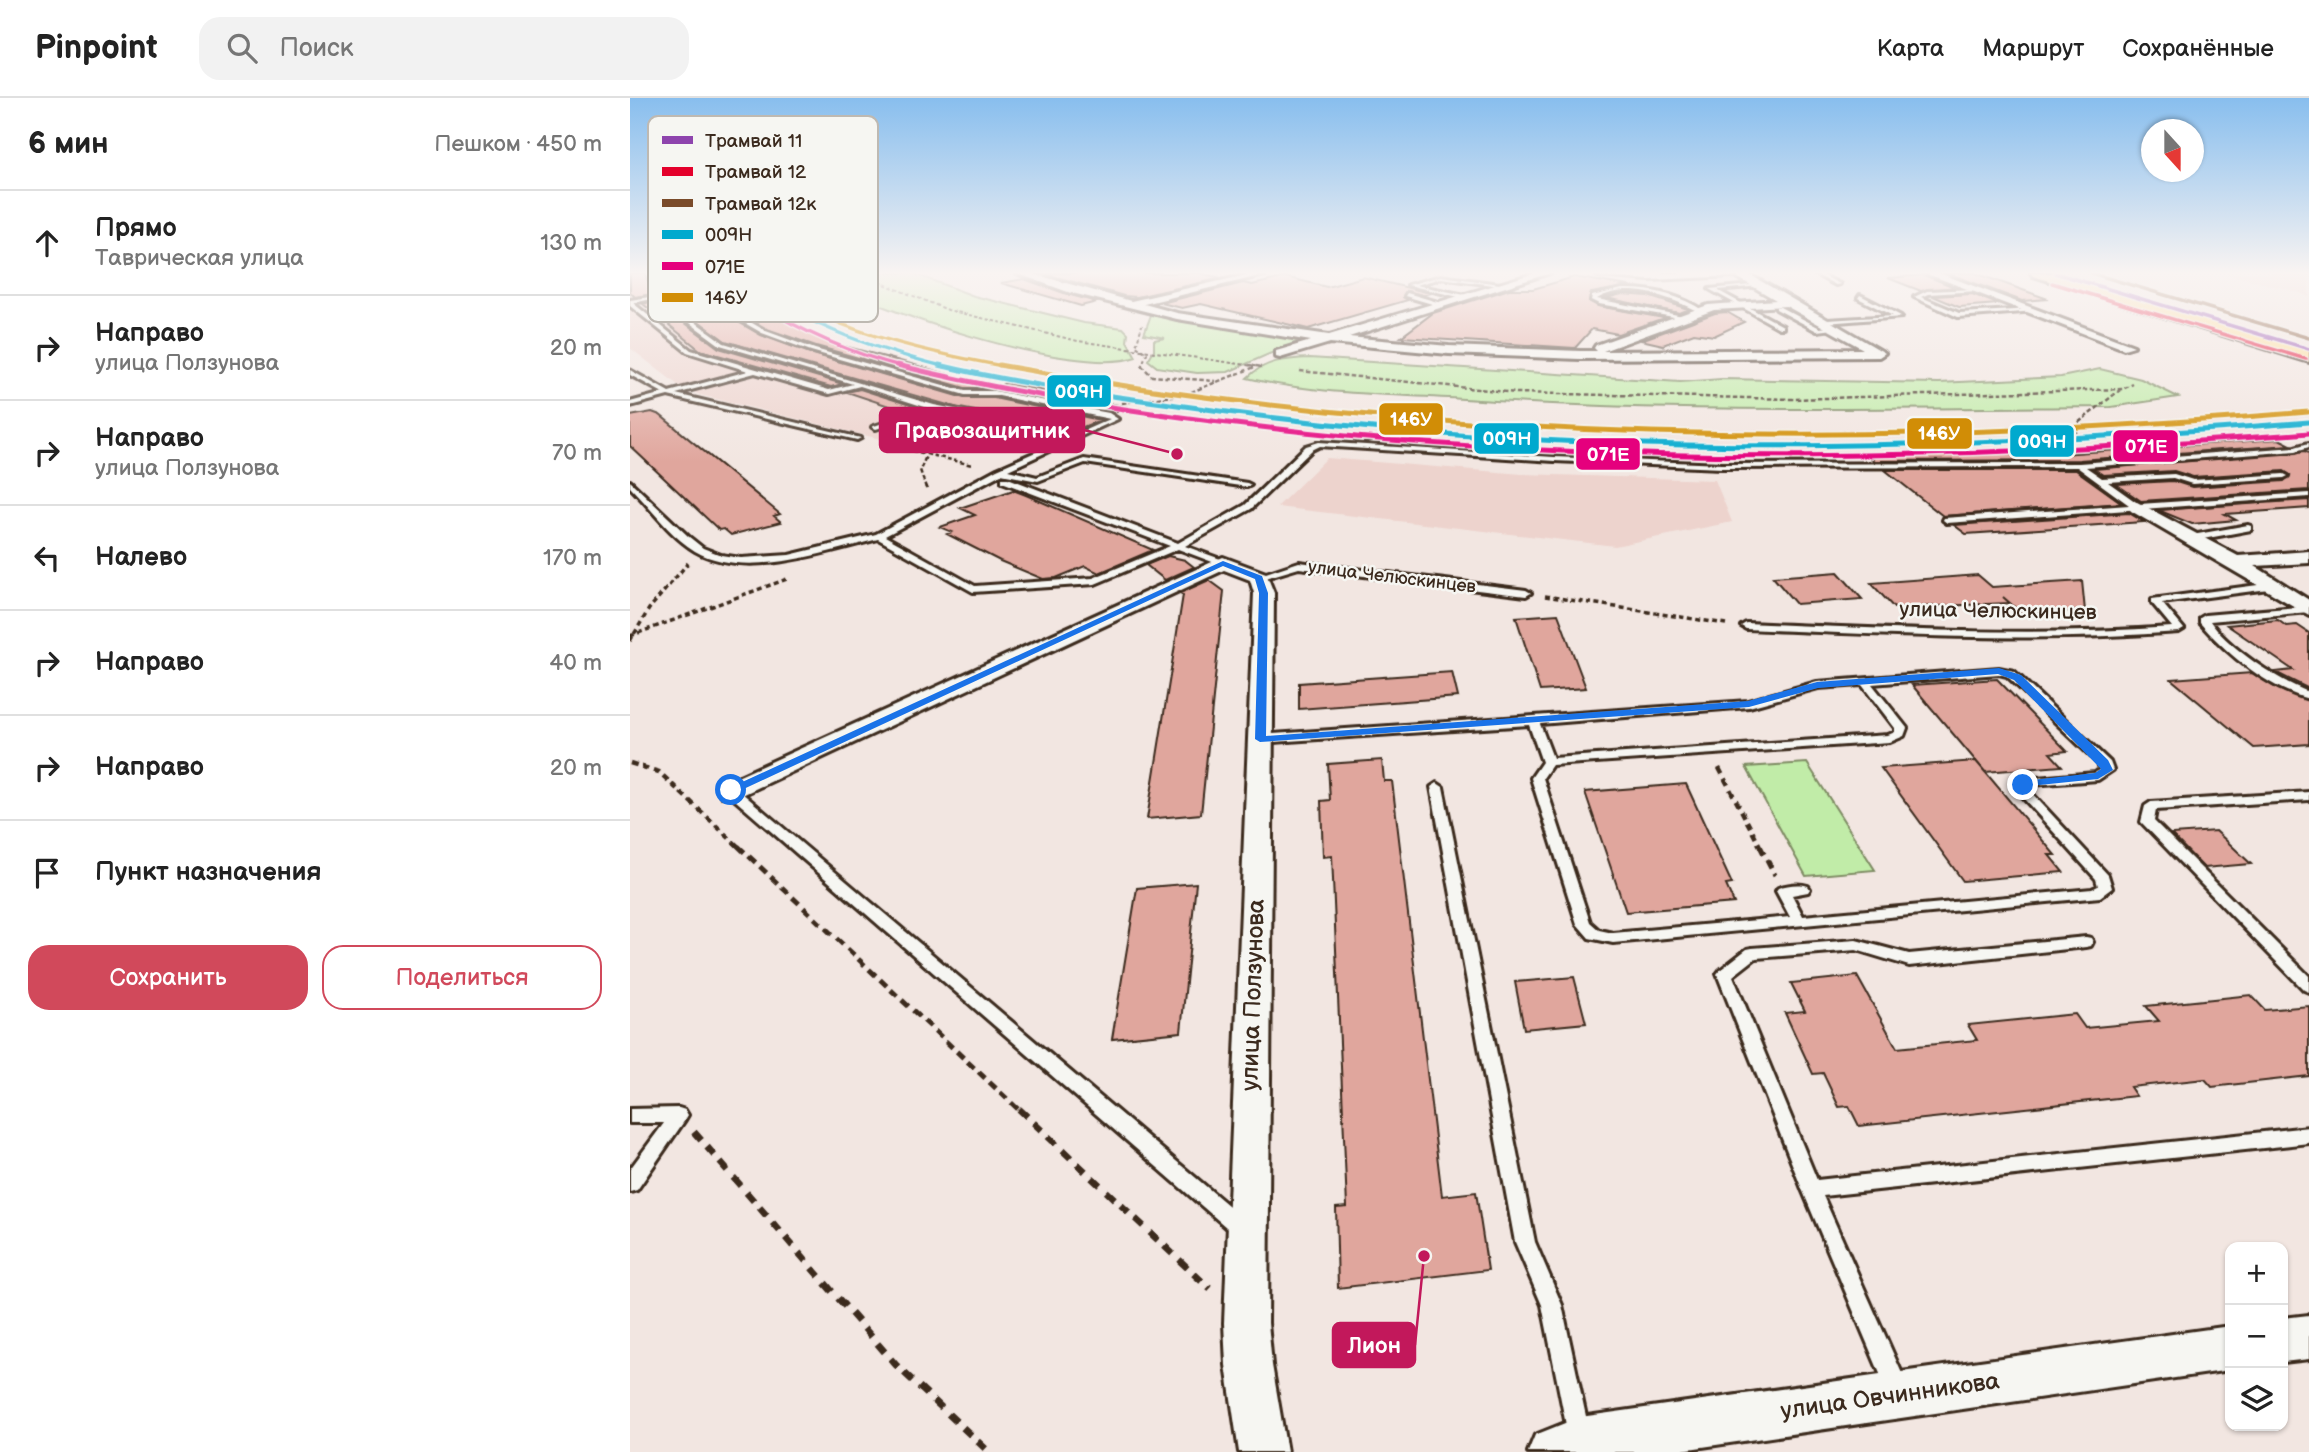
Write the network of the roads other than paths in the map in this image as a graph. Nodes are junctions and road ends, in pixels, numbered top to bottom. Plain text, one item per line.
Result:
1 (671, 336) edge
2 (715, 336) edge
3 (775, 336) edge
4 (1314, 336) edge
5 (1335, 336) edge
6 (1632, 336) edge
7 (1851, 336) edge
8 (2101, 336) edge
9 (2258, 336) edge
10 (2266, 336) edge
11 (1329, 338) junction
12 (2127, 346) dead end
13 (731, 347) junction
14 (2309, 351) edge
15 (1280, 354) road end
16 (1580, 355) junction
17 (702, 356) junction
18 (755, 371) junction
19 (630, 372) edge
20 (860, 383) junction
21 (669, 394) junction
22 (630, 404) edge
23 (937, 407) junction
24 (977, 414) dead end
25 (876, 427) dead end
26 (857, 438) road end
27 (2309, 445) edge
28 (2079, 465) junction
29 (1000, 471) junction
30 (2284, 476) dead end
31 (1038, 479) junction
32 (1005, 480) junction
33 (2100, 480) junction
34 (630, 483) edge
35 (1247, 485) dead end
36 (2309, 495) edge
37 (937, 504) junction
38 (2137, 507) junction
39 (1947, 520) dead end
40 (2248, 527) dead end
41 (879, 536) junction
42 (2192, 538) junction
43 (1178, 546) junction
44 (2309, 557) edge
45 (2235, 562) junction
46 (1223, 563) junction
47 (1259, 578) junction
48 (2273, 586) junction
49 (1526, 593) road end
50 (2309, 609) edge
51 (1746, 626) road end
52 (1865, 682) junction
53 (2309, 696) edge
54 (1533, 721) junction
55 (1260, 739) junction
56 (1548, 762) junction
57 (1437, 787) dead end
58 (731, 790) joint
59 (2309, 796) edge
60 (1803, 889) dead end
61 (1799, 921) junction
62 (2086, 942) dead end
63 (2309, 986) edge
64 (630, 1116) edge
65 (2309, 1135) edge
66 (630, 1184) edge
67 (1811, 1189) junction
68 (1247, 1233) junction
69 (2309, 1336) edge
70 (2288, 1339) edge
71 (2225, 1349) edge
72 (1901, 1395) junction
73 (1566, 1448) edge
74 (1263, 1452) edge

1 - 17 lane
2 - 13 lane
3 - 29 lane
4 - 11 street
5 - 11 street
6 - 16 street
7 - 16 street
8 - 12 street
9 - 14 main road
10 - 14 main road
11 - 15 street
11 - 16 street
13 - 17 lane
13 - 20 lane
17 - 18 lane
18 - 20 lane
18 - 21 lane
19 - 21 lane
20 - 23 lane
21 - 22 lane
21 - 26 lane
23 - 24 lane
23 - 25 lane
27 - 28 lane
28 - 33 lane
28 - 43 lane
29 - 31 lane
29 - 37 lane
30 - 33 lane
31 - 32 lane
31 - 35 lane
32 - 37 lane
32 - 43 lane
33 - 38 lane
34 - 41 lane
36 - 38 lane
37 - 41 lane
38 - 39 lane
38 - 42 street
40 - 42 lane
41 - 43 lane
42 - 45 street
43 - 46 lane
44 - 45 street
45 - 48 street
46 - 47 street
46 - 58 street
47 - 49 lane, улица Челюскинцев
47 - 55 street, улица Ползунова
48 - 50 street
48 - 51 lane, улица Челюскинцев
50 - 53 lane
52 - 54 lane
52 - 56 lane
52 - 61 lane
54 - 55 lane
54 - 56 lane
55 - 68 street, улица Ползунова
56 - 61 lane
57 - 73 lane
58 - 68 lane
59 - 63 lane
60 - 61 lane
62 - 67 lane
64 - 66 lane
65 - 67 lane
67 - 72 lane
68 - 74 street, улица Ползунова
69 - 70 street
71 - 72 street, улица Овчинникова
72 - 73 street, улица Овчинникова

